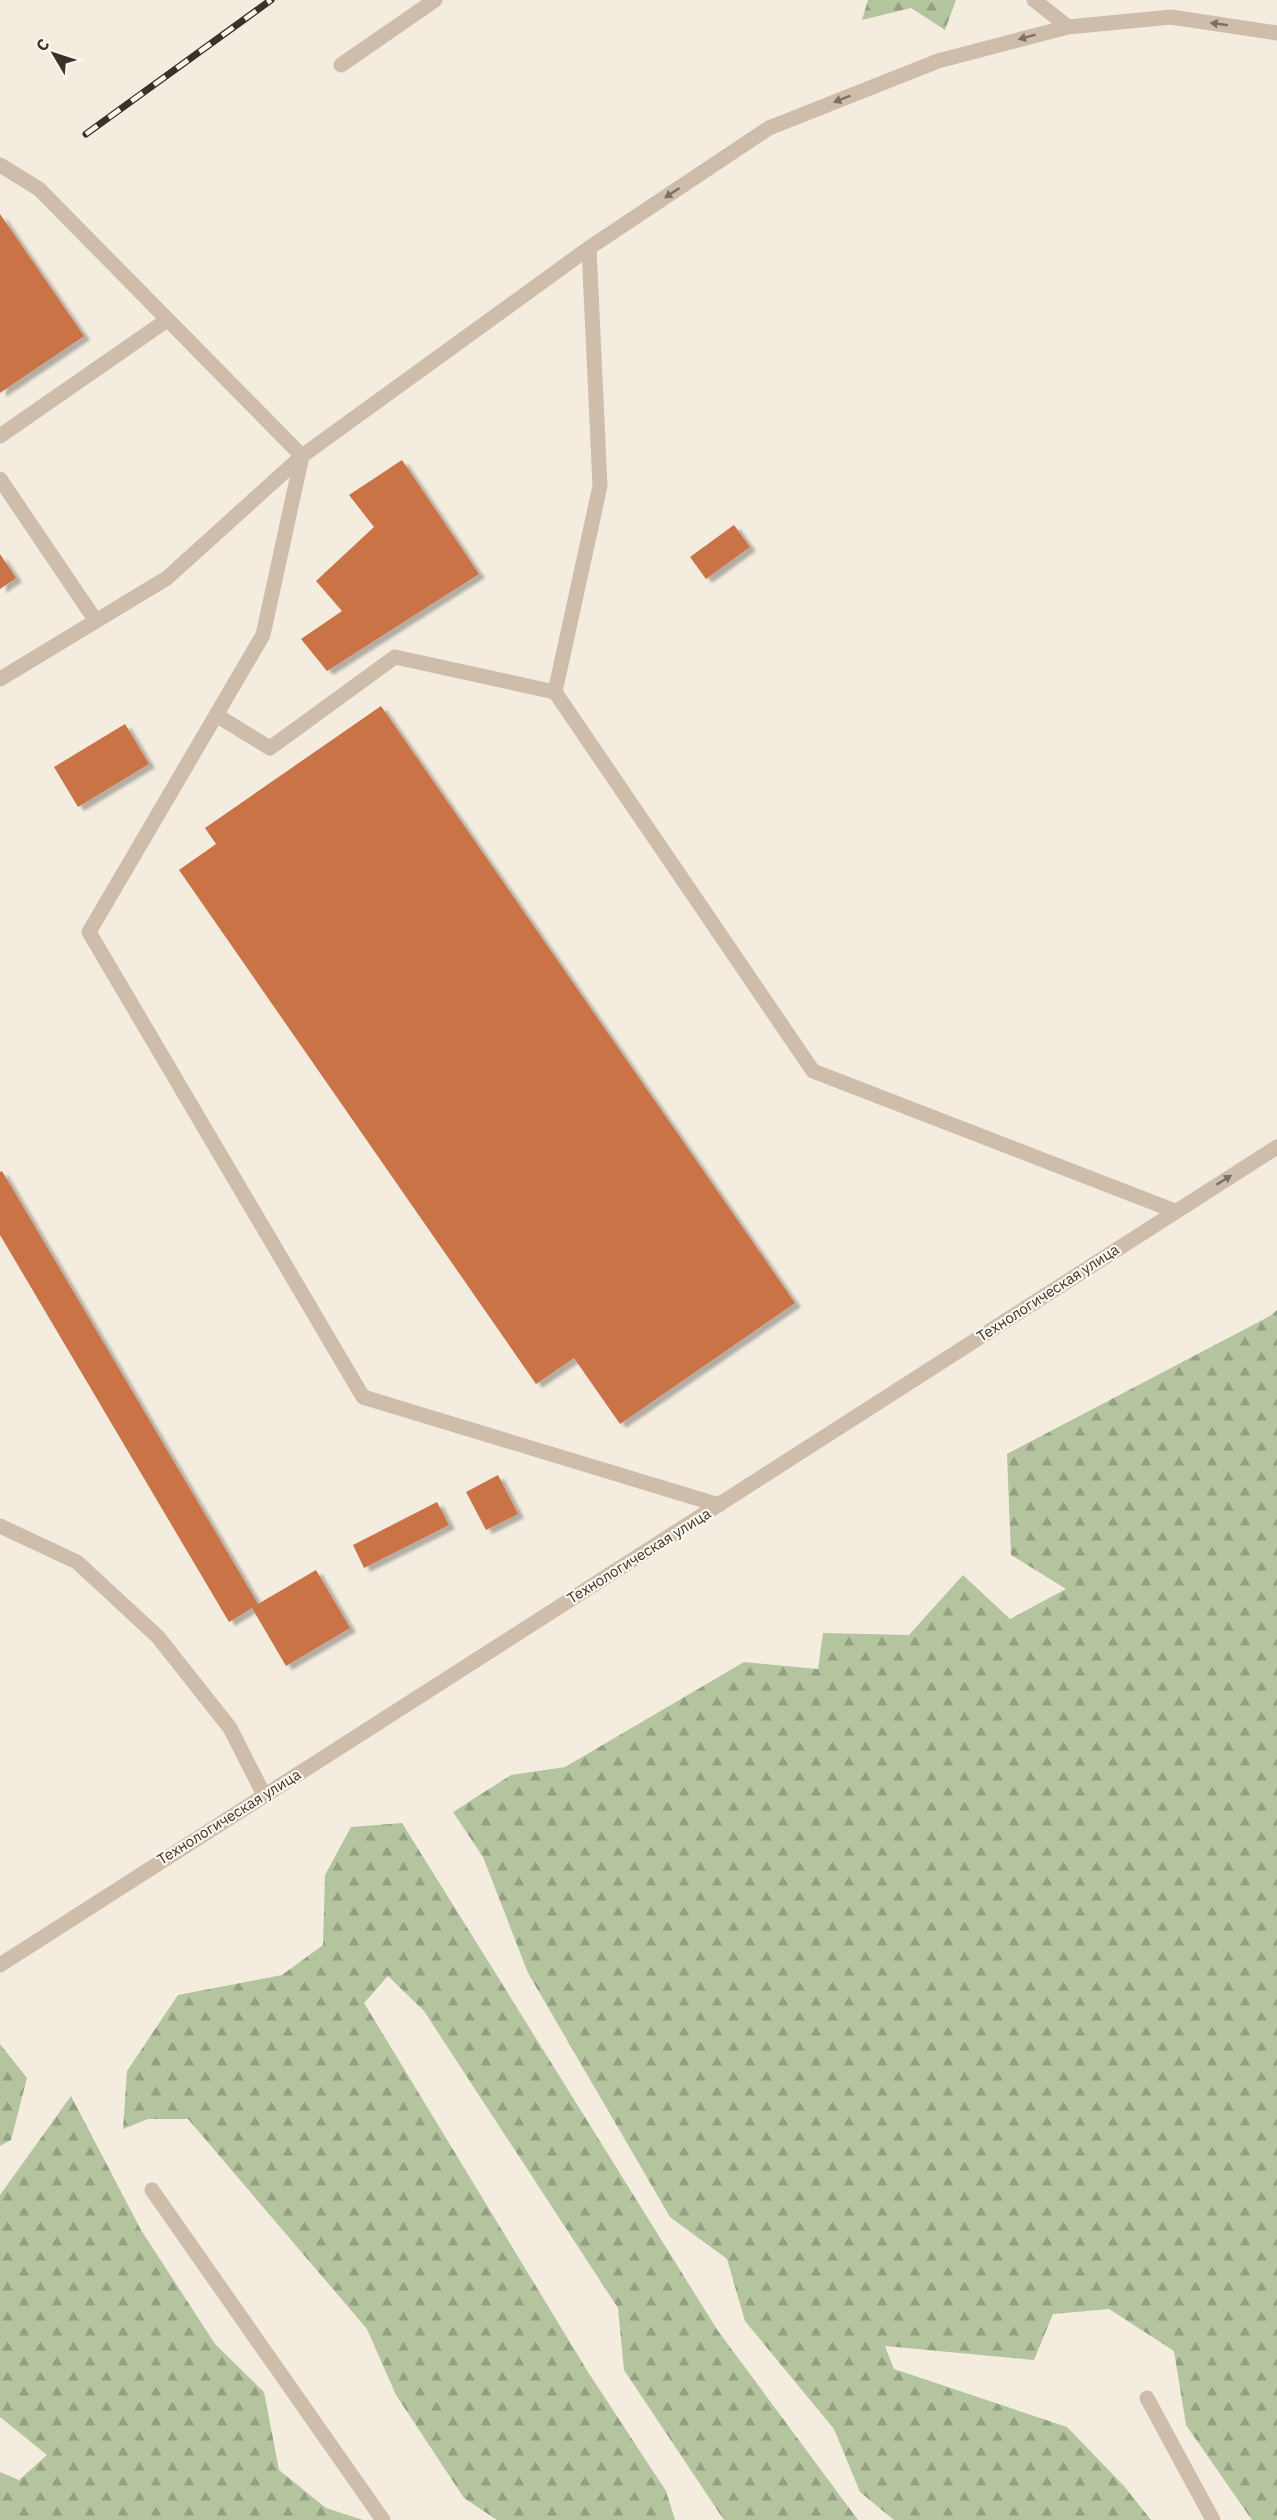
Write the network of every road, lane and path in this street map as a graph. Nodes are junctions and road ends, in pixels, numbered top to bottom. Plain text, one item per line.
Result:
1 (435, 0) edge
2 (1034, 0) edge
3 (1068, 27) junction
4 (1277, 33) edge
5 (341, 65) dead end
6 (0, 165) edge
7 (589, 248) junction
8 (167, 320) junction
9 (0, 436) edge
10 (302, 456) junction
11 (0, 479) edge
12 (96, 621) junction
13 (0, 679) edge
14 (555, 692) junction
15 (216, 715) junction
16 (1277, 1147) edge
17 (1175, 1211) junction
18 (719, 1505) junction
19 (0, 1526) edge
20 (264, 1795) junction
21 (0, 1965) edge
22 (152, 2190) dead end
23 (1147, 2398) dead end
24 (382, 2520) edge
25 (1213, 2520) edge

1 - 5 street
2 - 3 street
4 -> 3 street
3 -> 7 street
6 - 8 street
7 - 10 street
7 - 14 street
8 - 9 street
8 - 10 street
10 - 12 street
10 - 15 street
11 - 12 street
12 - 13 street
14 - 15 street
14 - 17 street
15 - 18 street
17 -> 16 street, Технологическая улица
17 - 18 street, Технологическая улица
18 - 20 street, Технологическая улица
19 - 20 street
20 - 21 street, Технологическая улица
22 - 24 street
23 - 25 street

